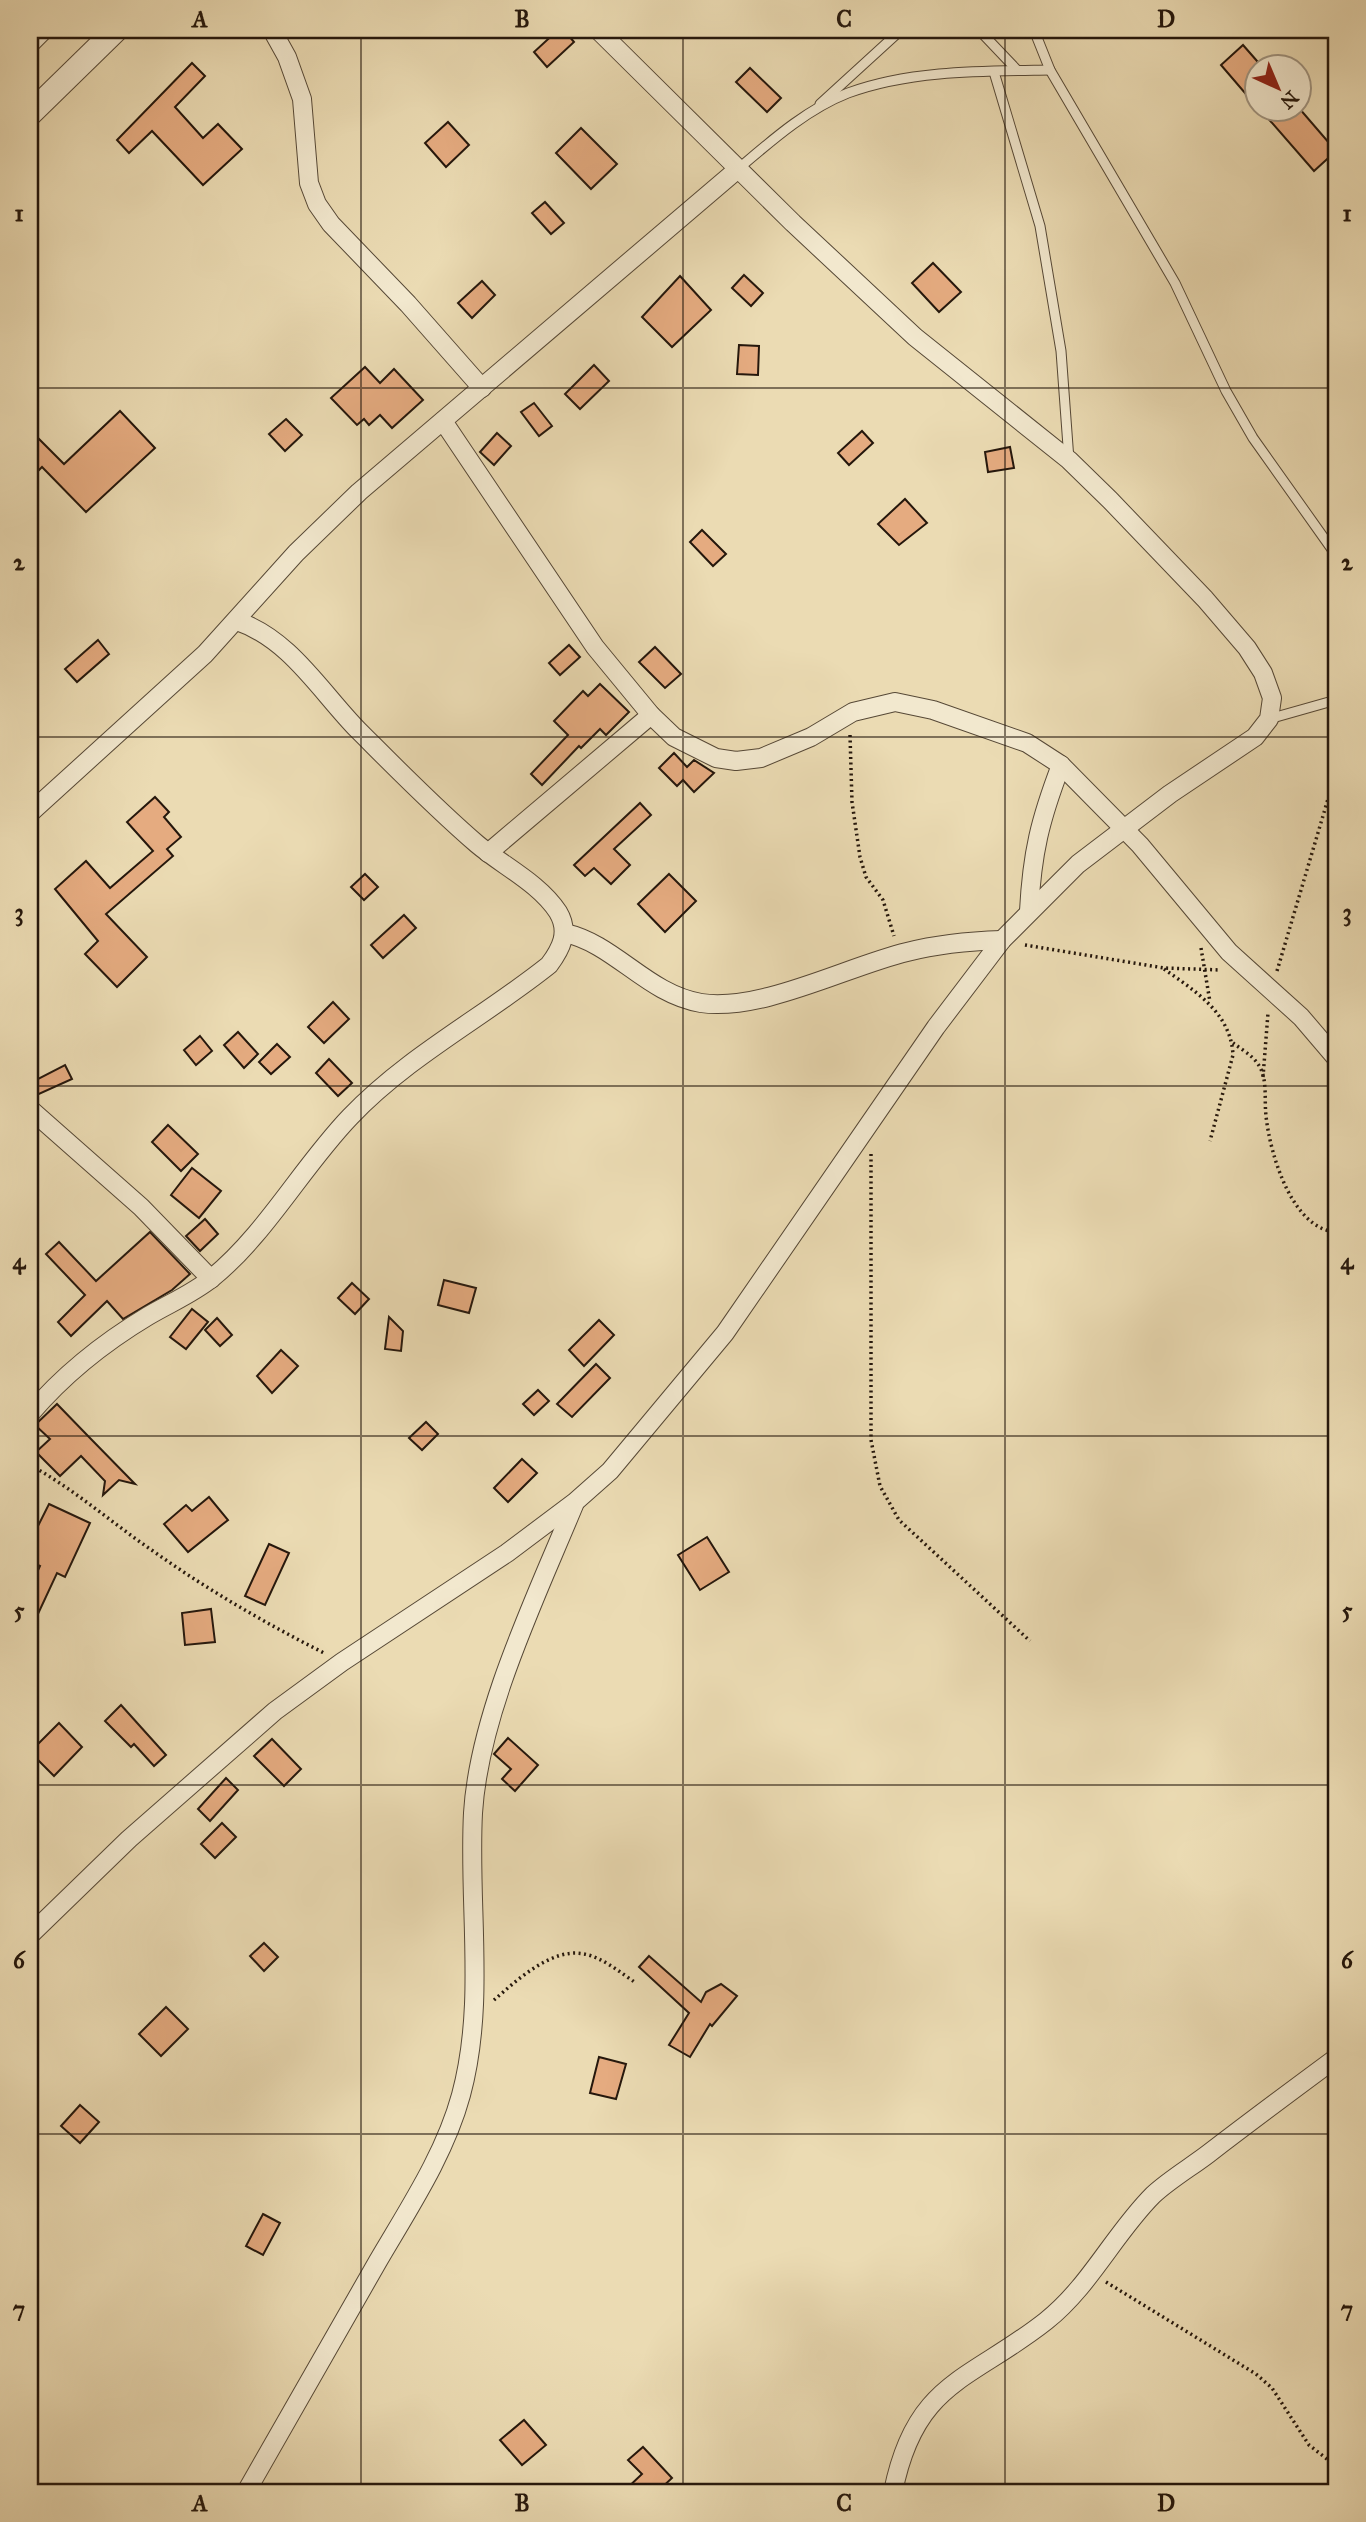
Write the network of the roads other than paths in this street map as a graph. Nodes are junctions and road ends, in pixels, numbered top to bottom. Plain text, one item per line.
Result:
1 (44, 30) edge
2 (116, 30) edge
3 (272, 30) edge
4 (598, 30) edge
5 (901, 30) edge
6 (979, 30) edge
7 (1034, 30) edge
8 (30, 44) edge
9 (1017, 70) junction
10 (1050, 70) junction
11 (995, 72) junction
12 (812, 112) junction
13 (30, 114) edge
14 (738, 169) junction
15 (482, 388) junction
16 (443, 421) junction
17 (1069, 460) junction
18 (1336, 555) edge
19 (237, 621) junction
20 (1336, 700) edge
21 (651, 715) junction
22 (1269, 719) junction
23 (1061, 765) junction
24 (30, 813) edge
25 (1122, 828) junction
26 (488, 853) junction
27 (1029, 911) junction
28 (565, 933) junction
29 (1002, 940) junction
30 (1336, 1058) edge
31 (30, 1109) edge
32 (211, 1279) junction
33 (30, 1414) edge
34 (575, 1502) junction
35 (30, 1935) edge
36 (1336, 2057) edge
37 (246, 2492) edge
38 (893, 2492) edge

1 - 8 street
2 - 13 street
3 - 15 street
4 - 14 street
5 - 12 lane
6 - 9 lane
7 - 10 lane
9 - 10 lane
9 - 11 lane
10 - 18 lane
11 - 12 lane
11 - 17 lane
12 - 14 lane
14 - 15 street
14 - 17 street
15 - 16 street
16 - 19 street
16 - 21 street
17 - 22 street
19 - 24 street
19 - 26 street
20 - 22 lane
21 - 23 street
21 - 26 street
22 - 25 street
23 - 25 street
23 - 27 street
25 - 27 street
25 - 30 street
26 - 28 street
27 - 29 street
28 - 29 street
28 - 32 street
29 - 34 street
31 - 32 street
32 - 33 street
34 - 35 street
34 - 37 street
36 - 38 street

